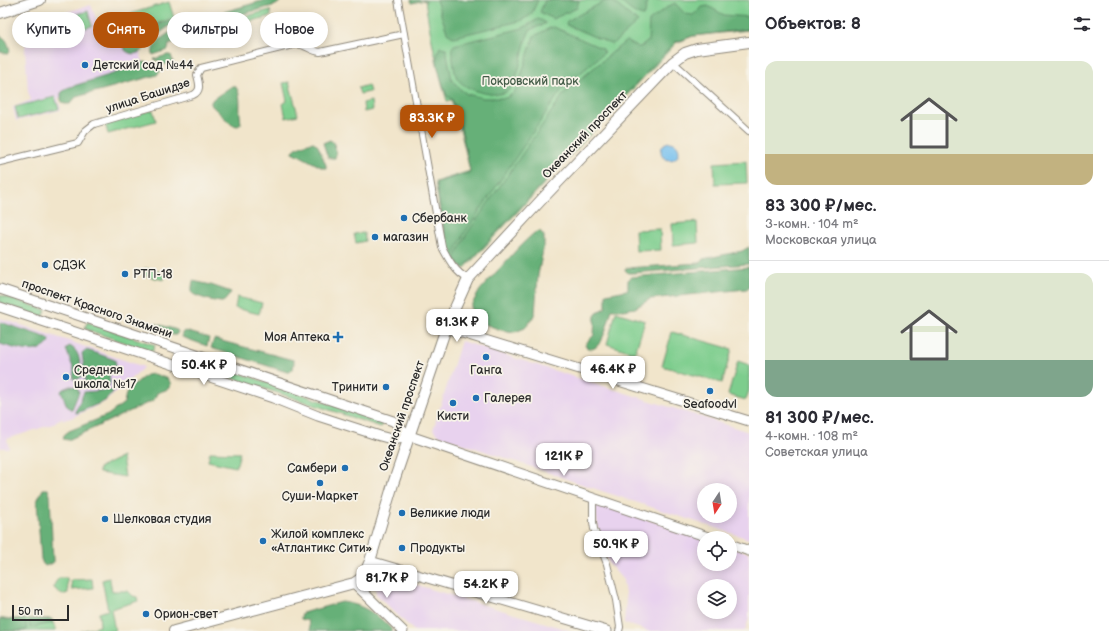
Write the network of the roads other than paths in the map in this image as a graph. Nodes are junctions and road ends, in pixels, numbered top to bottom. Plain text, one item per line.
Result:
1 (40, 0) edge
2 (398, 0) edge
3 (0, 14) edge
4 (404, 34) junction
5 (749, 42) edge
6 (673, 62) junction
7 (749, 131) edge
8 (0, 162) edge
9 (468, 279) junction
10 (0, 289) edge
11 (0, 307) edge
12 (446, 328) junction
13 (749, 421) edge
14 (410, 436) junction
15 (594, 498) junction
16 (697, 533) edge
17 (737, 547) edge
18 (749, 551) edge
19 (370, 560) junction
20 (354, 583) junction
21 (174, 631) edge
22 (403, 631) edge
23 (607, 631) edge
24 (619, 631) edge

1 - 3 main road
2 - 4 street
4 - 8 street, улица Башидзе
4 - 9 street
5 - 6 main road, Океанский проспект
6 - 7 street
6 - 9 main road, Океанский проспект
9 - 12 main road, Океанский проспект
10 - 14 main road, проспект Красного Знамени
11 - 14 main road, проспект Красного Знамени
12 - 13 main road
12 - 14 main road, Океанский проспект
14 - 15 main road, проспект Красного Знамени
14 - 19 main road, Океанский проспект
15 - 16 main road, проспект Красного Знамени
15 - 24 street
17 - 18 main road
19 - 20 main road, Океанский проспект
19 - 23 main road
20 - 21 main road
20 - 22 main road

